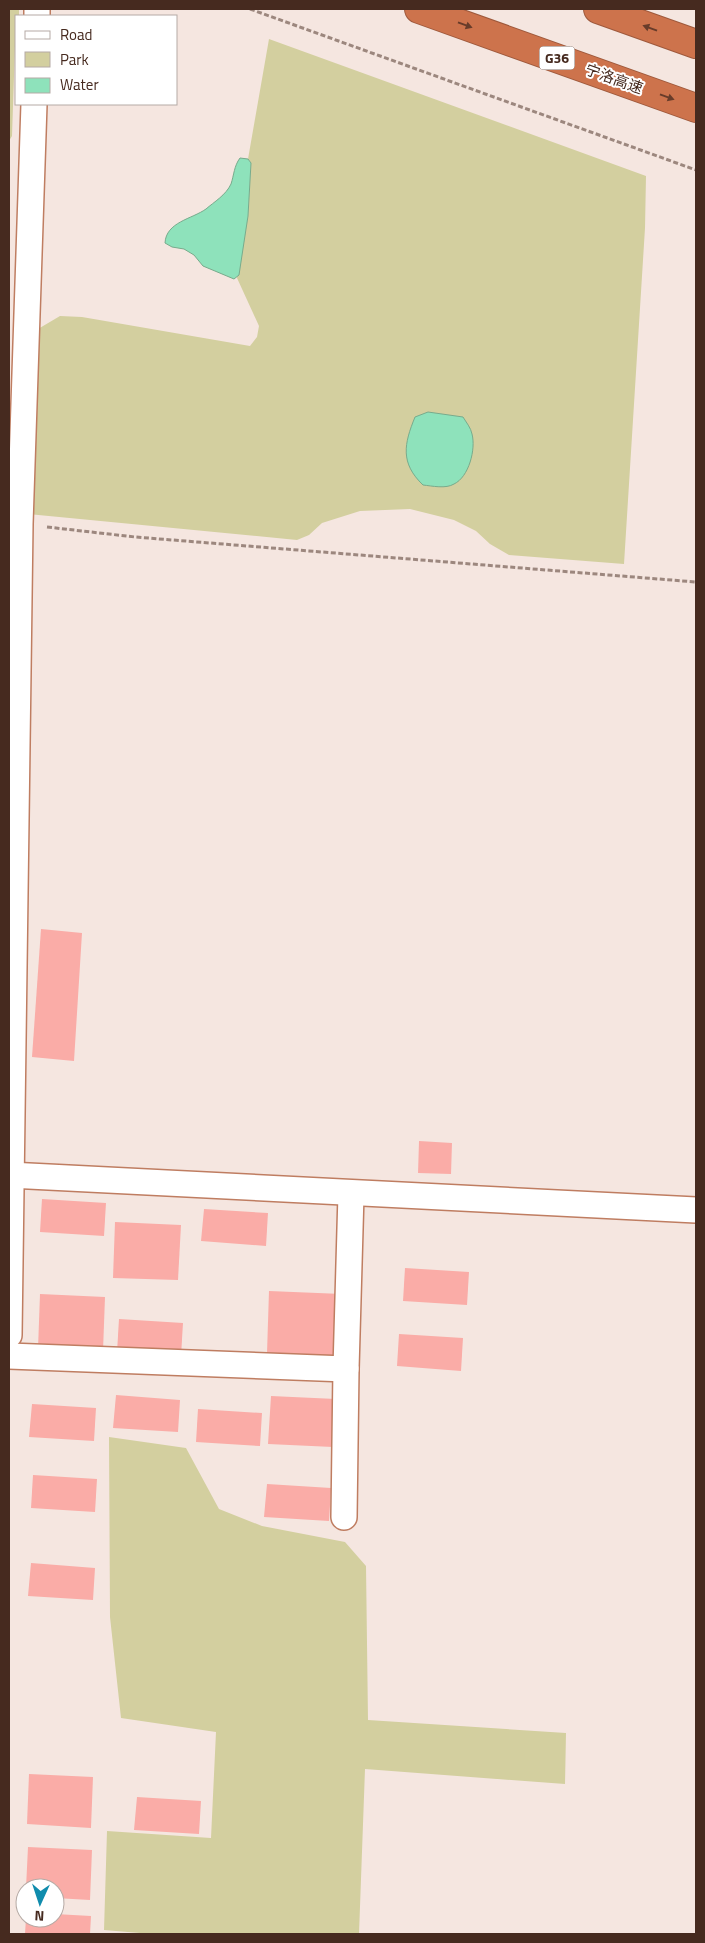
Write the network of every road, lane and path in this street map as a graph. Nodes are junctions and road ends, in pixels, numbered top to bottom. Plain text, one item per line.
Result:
1 (250, 9) edge
2 (419, 9) edge
3 (598, 9) edge
4 (696, 44) edge
5 (34, 105) edge
6 (696, 108) edge
7 (696, 170) edge
8 (14, 523) edge
9 (696, 582) edge
10 (10, 1175) edge
11 (351, 1194) junction
12 (696, 1210) edge
13 (9, 1335) edge
14 (9, 1356) edge
15 (346, 1369) junction
16 (344, 1517) dead end

1 - 7 path
2 -> 6 highway, 宁洛高速 / G36
4 -> 3 highway
5 - 8 street
8 - 9 path
8 - 10 street
10 - 11 street
10 - 13 street
11 - 12 street
11 - 15 street
14 - 15 street
15 - 16 street

